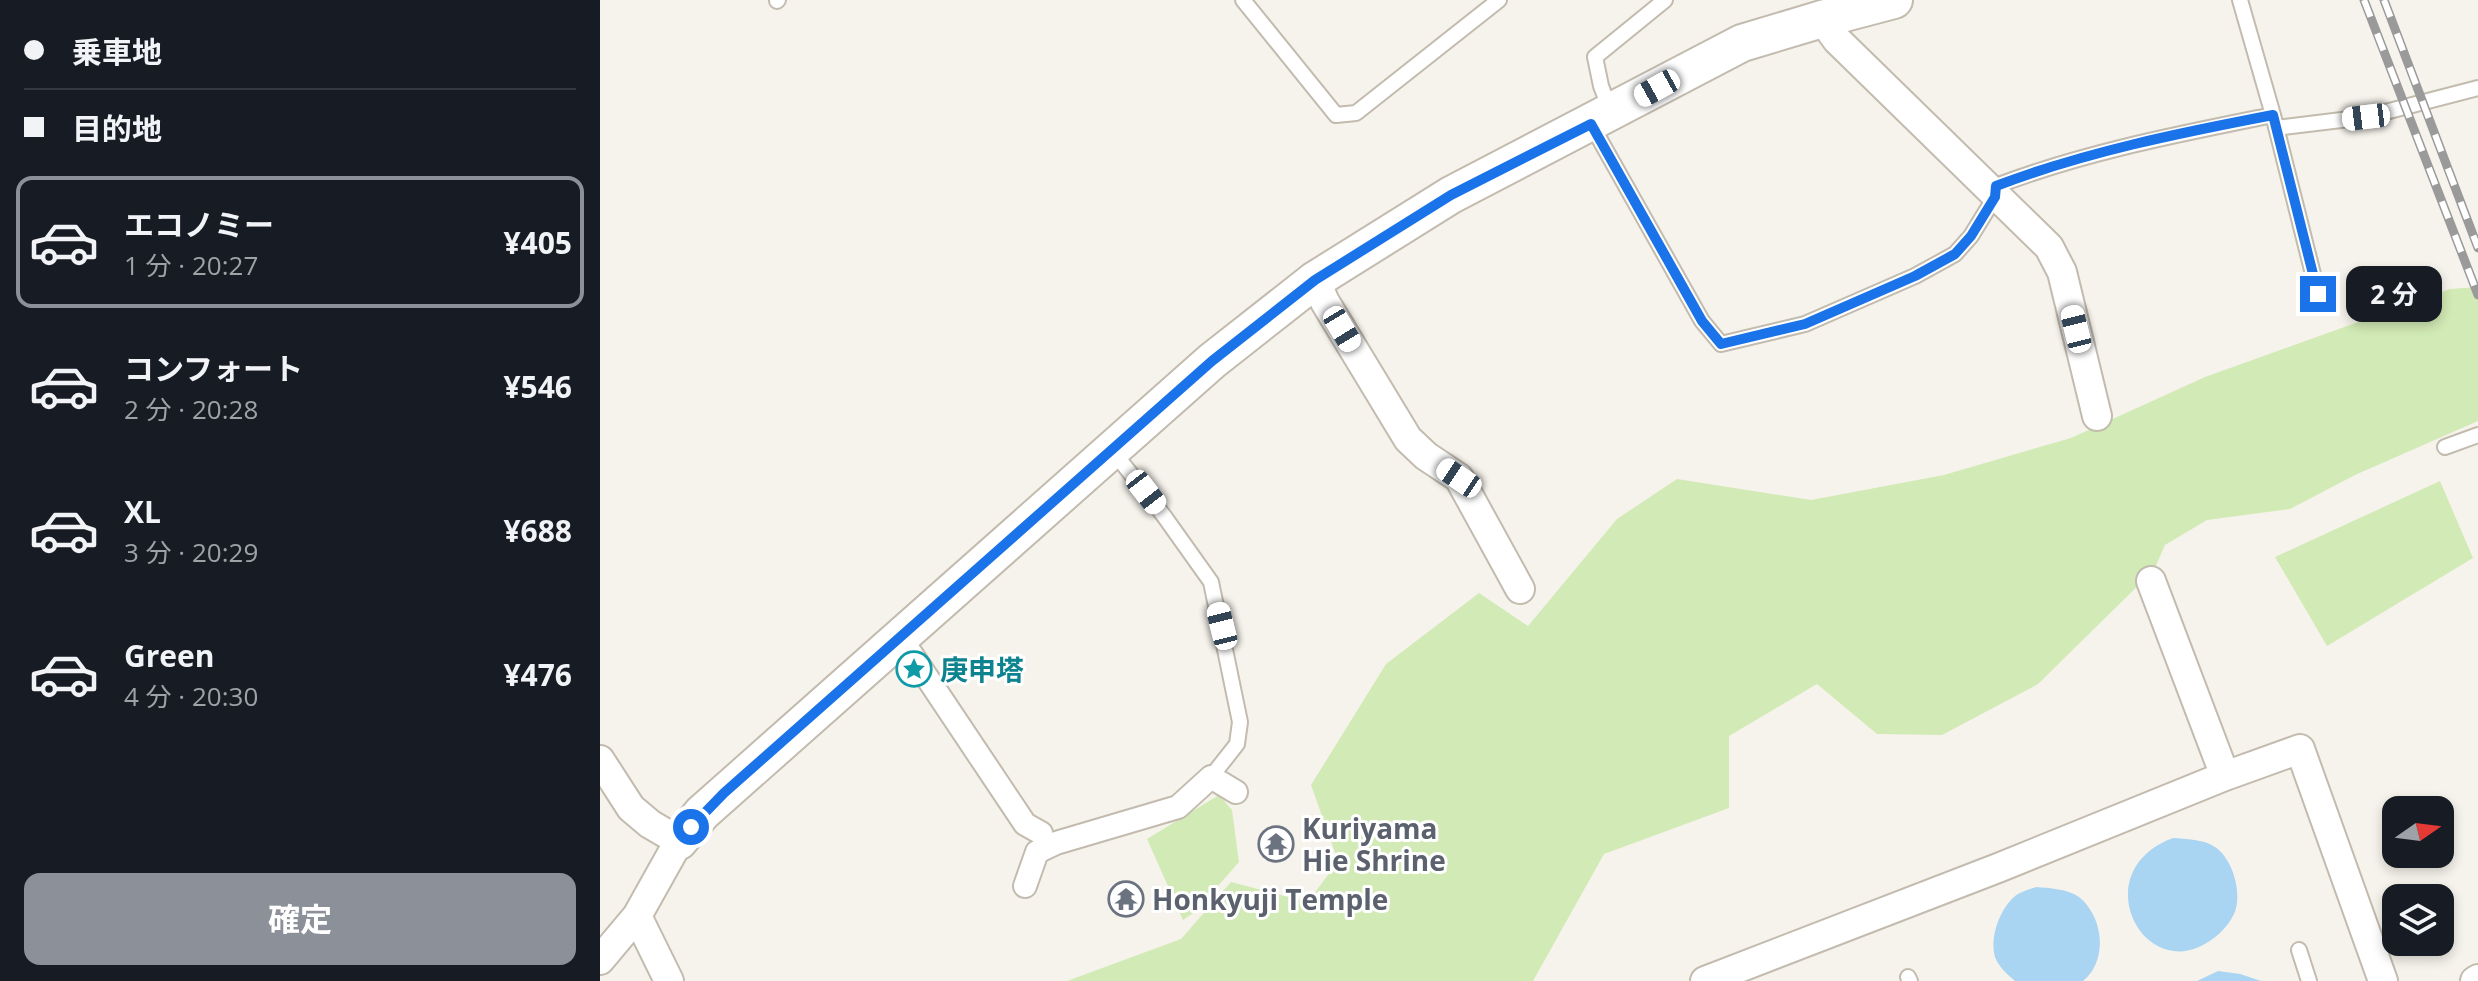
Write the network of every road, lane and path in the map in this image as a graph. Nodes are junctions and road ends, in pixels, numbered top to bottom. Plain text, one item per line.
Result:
1 (1243, 0) edge
2 (1499, 0) edge
3 (1665, 0) edge
4 (1894, 0) edge
5 (2240, 0) edge
6 (1822, 19) junction
7 (2478, 88) edge
8 (1601, 118) junction
9 (2274, 122) junction
10 (1995, 197) junction
11 (1315, 280) junction
12 (2318, 294) dead end
13 (2097, 416) dead end
14 (2478, 435) edge
15 (2445, 447) dead end
16 (1111, 450) junction
17 (2151, 581) dead end
18 (1520, 589) dead end
19 (900, 637) junction
20 (600, 760) edge
21 (2225, 776) junction
22 (1211, 777) junction
23 (1236, 792) dead end
24 (1041, 833) dead end
25 (679, 841) junction
26 (1025, 886) dead end
27 (637, 916) junction
28 (2299, 950) dead end
29 (600, 960) edge
30 (669, 981) edge
31 (1705, 981) edge
32 (2309, 981) edge
33 (2383, 981) edge

1 - 2 lane
3 - 8 lane
4 - 6 street
5 - 9 lane
6 - 8 street
6 - 10 street
7 - 9 lane
8 - 10 lane
8 - 11 street
9 - 10 lane
9 - 12 lane
10 - 13 street
11 - 16 street
11 - 18 street
14 - 15 lane
16 - 19 street
16 - 22 lane
17 - 21 street
19 - 24 street
19 - 25 street
20 - 25 street
21 - 31 street
21 - 33 street
22 - 23 street
22 - 26 street
25 - 27 street
27 - 29 street
27 - 30 street
28 - 32 lane

